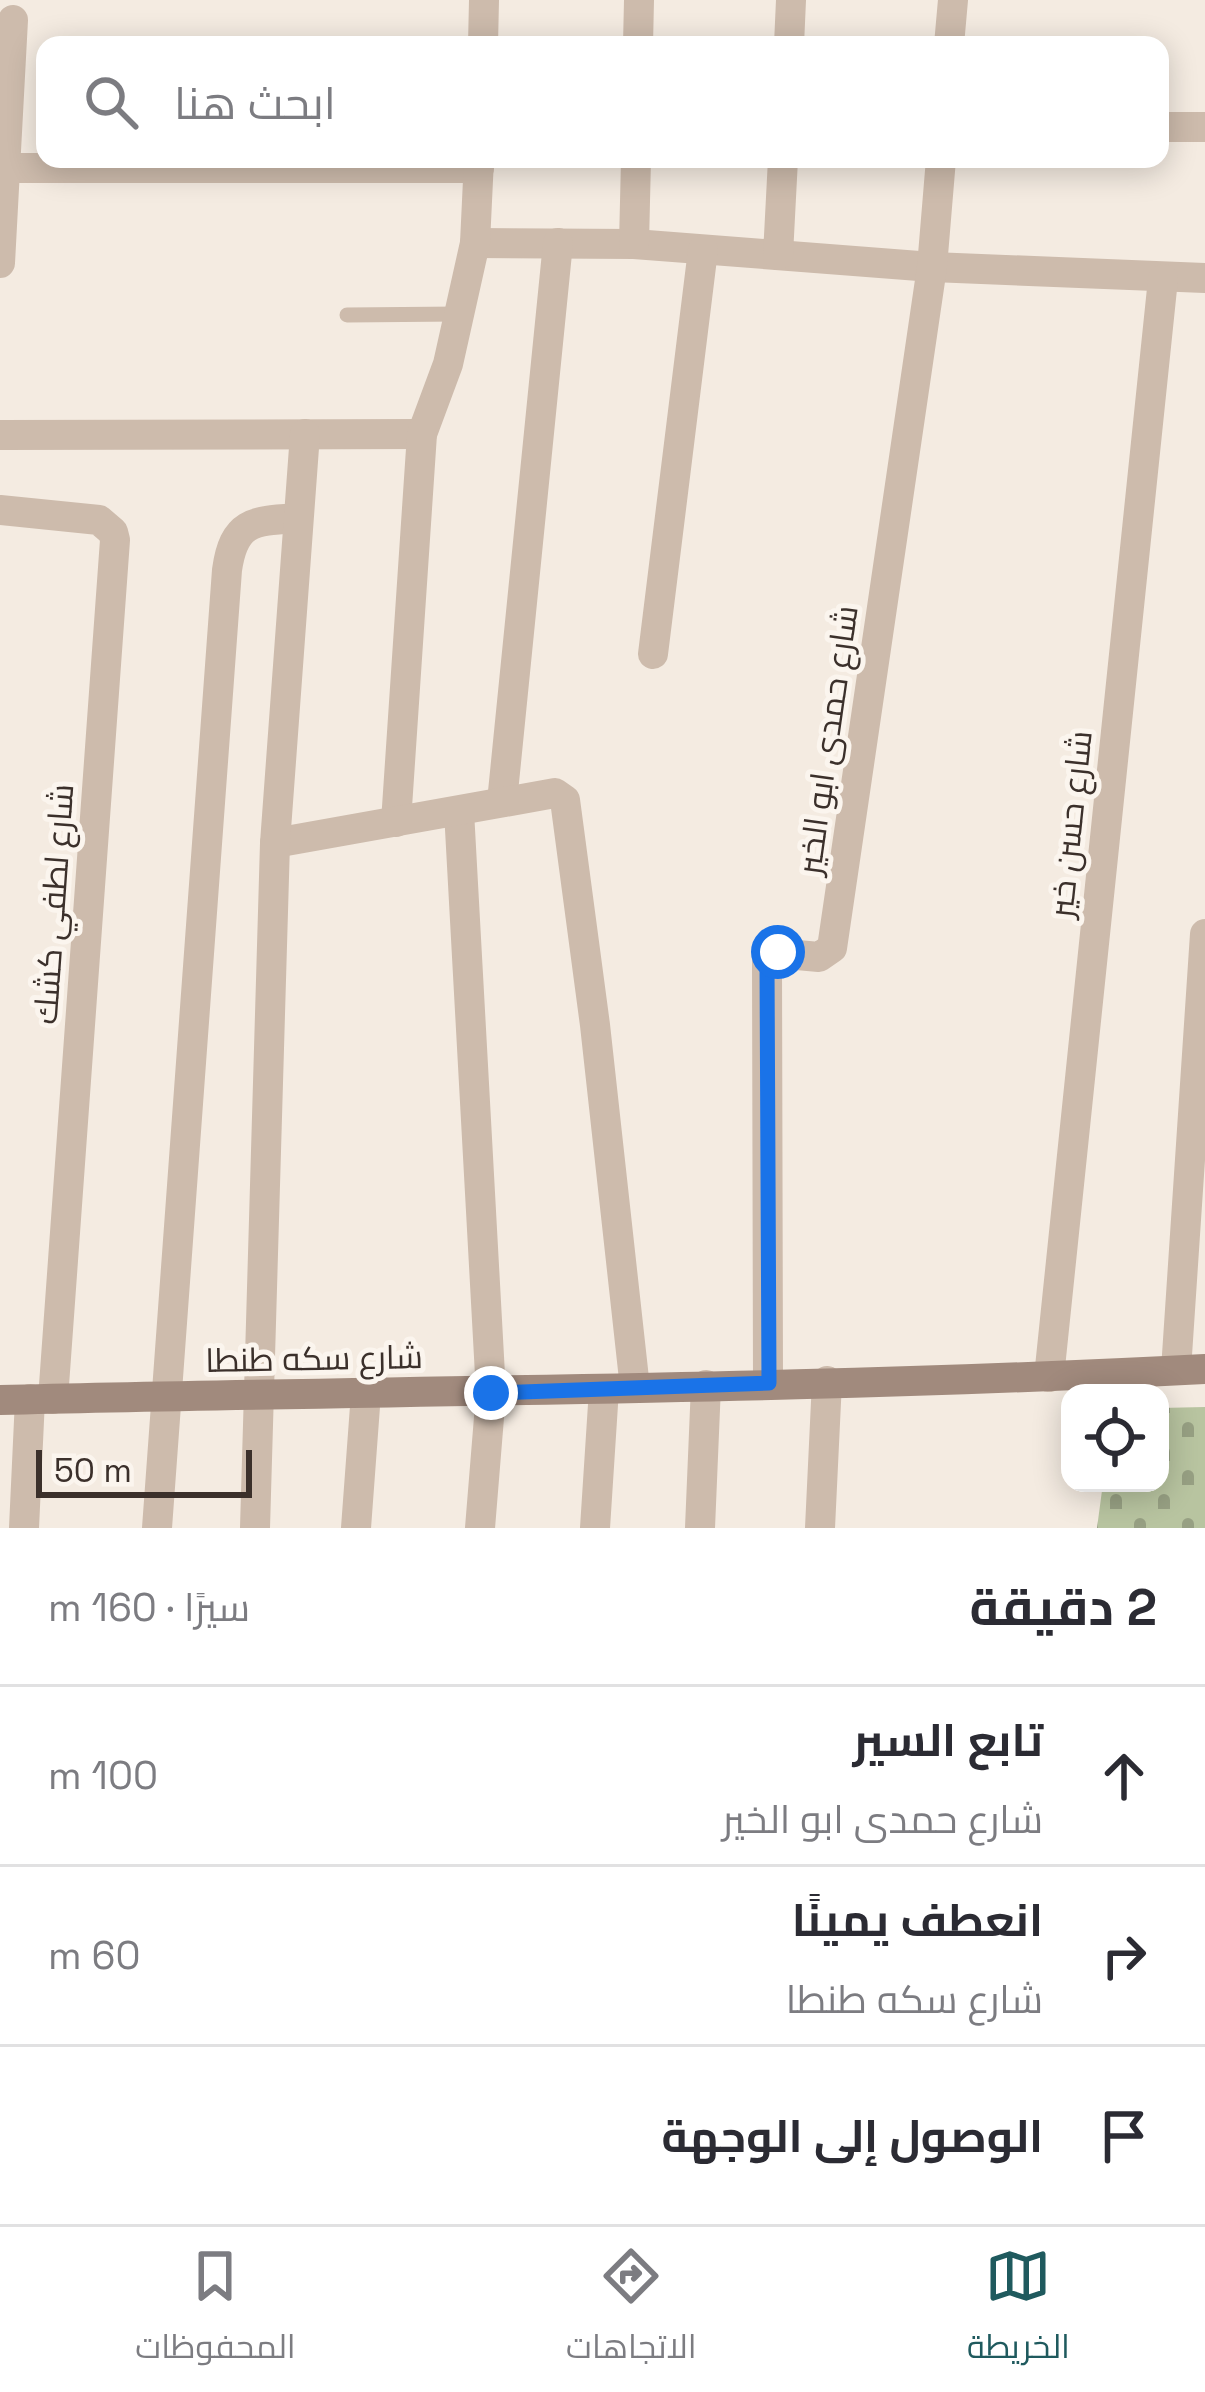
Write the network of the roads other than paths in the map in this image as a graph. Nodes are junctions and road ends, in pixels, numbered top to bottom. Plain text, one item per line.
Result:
1 (484, 0) edge
2 (639, 0) edge
3 (791, 0) edge
4 (952, 0) edge
5 (13, 20) dead end
6 (483, 36) edge
7 (638, 36) edge
8 (789, 36) edge
9 (950, 36) edge
10 (6, 60) edge
11 (1169, 127) edge
12 (1205, 127) edge
13 (3, 168) edge
14 (36, 168) edge
15 (479, 168) edge
16 (636, 168) edge
17 (783, 168) edge
18 (940, 168) edge
19 (475, 242) junction
20 (557, 244) junction
21 (634, 244) junction
22 (703, 250) junction
23 (778, 255) junction
24 (0, 263) edge
25 (932, 267) junction
26 (1205, 278) edge
27 (1163, 279) junction
28 (459, 314) junction
29 (347, 315) dead end
30 (305, 434) junction
31 (422, 434) junction
32 (0, 435) edge
33 (0, 510) edge
34 (298, 518) junction
35 (653, 654) dead end
36 (502, 802) junction
37 (459, 811) junction
38 (396, 821) junction
39 (274, 843) junction
40 (1205, 934) edge
41 (1191, 1370) edge
42 (1049, 1377) junction
43 (827, 1381) junction
44 (769, 1383) junction
45 (706, 1385) junction
46 (620, 1388) junction
47 (366, 1393) junction
48 (491, 1393) junction
49 (258, 1394) junction
50 (165, 1396) junction
51 (27, 1399) edge
52 (24, 1528) edge
53 (157, 1528) edge
54 (254, 1528) edge
55 (356, 1528) edge
56 (480, 1528) edge
57 (595, 1528) edge
58 (700, 1528) edge
59 (820, 1528) edge

1 - 6 street
2 - 7 street
3 - 8 street
4 - 9 street
5 - 10 street
10 - 13 street
11 - 12 street
13 - 14 street
13 - 24 street
15 - 19 street
16 - 21 street
17 - 23 street
18 - 25 street
19 - 20 street
19 - 28 street
20 - 21 street
20 - 36 street
21 - 22 street
22 - 23 street
22 - 35 street
23 - 25 street
25 - 27 street
25 - 44 street, شارع حمدى ابو الخير
26 - 27 street
27 - 42 street, شارع حسن خير
28 - 29 lane
28 - 31 street
30 - 31 street
30 - 32 street
30 - 34 street
31 - 38 street
33 - 51 street, شارع لطفي كشك
34 - 39 street
34 - 50 street
36 - 37 street
36 - 46 street
37 - 38 street
37 - 48 street
38 - 39 street
39 - 49 street
40 - 41 street
41 - 42 main road, شارع سكه طنطا
42 - 43 main road, شارع سكه طنطا
43 - 44 main road, شارع سكه طنطا
43 - 59 street
44 - 45 main road, شارع سكه طنطا
45 - 46 main road, شارع سكه طنطا
45 - 58 street
46 - 48 main road, شارع سكه طنطا
46 - 57 street
47 - 48 main road, شارع سكه طنطا
47 - 49 main road, شارع سكه طنطا
47 - 55 street
48 - 56 street
49 - 50 main road, شارع سكه طنطا
49 - 54 street
50 - 51 main road, شارع سكه طنطا
50 - 53 street
51 - 52 street, شارع لطفي كشك

